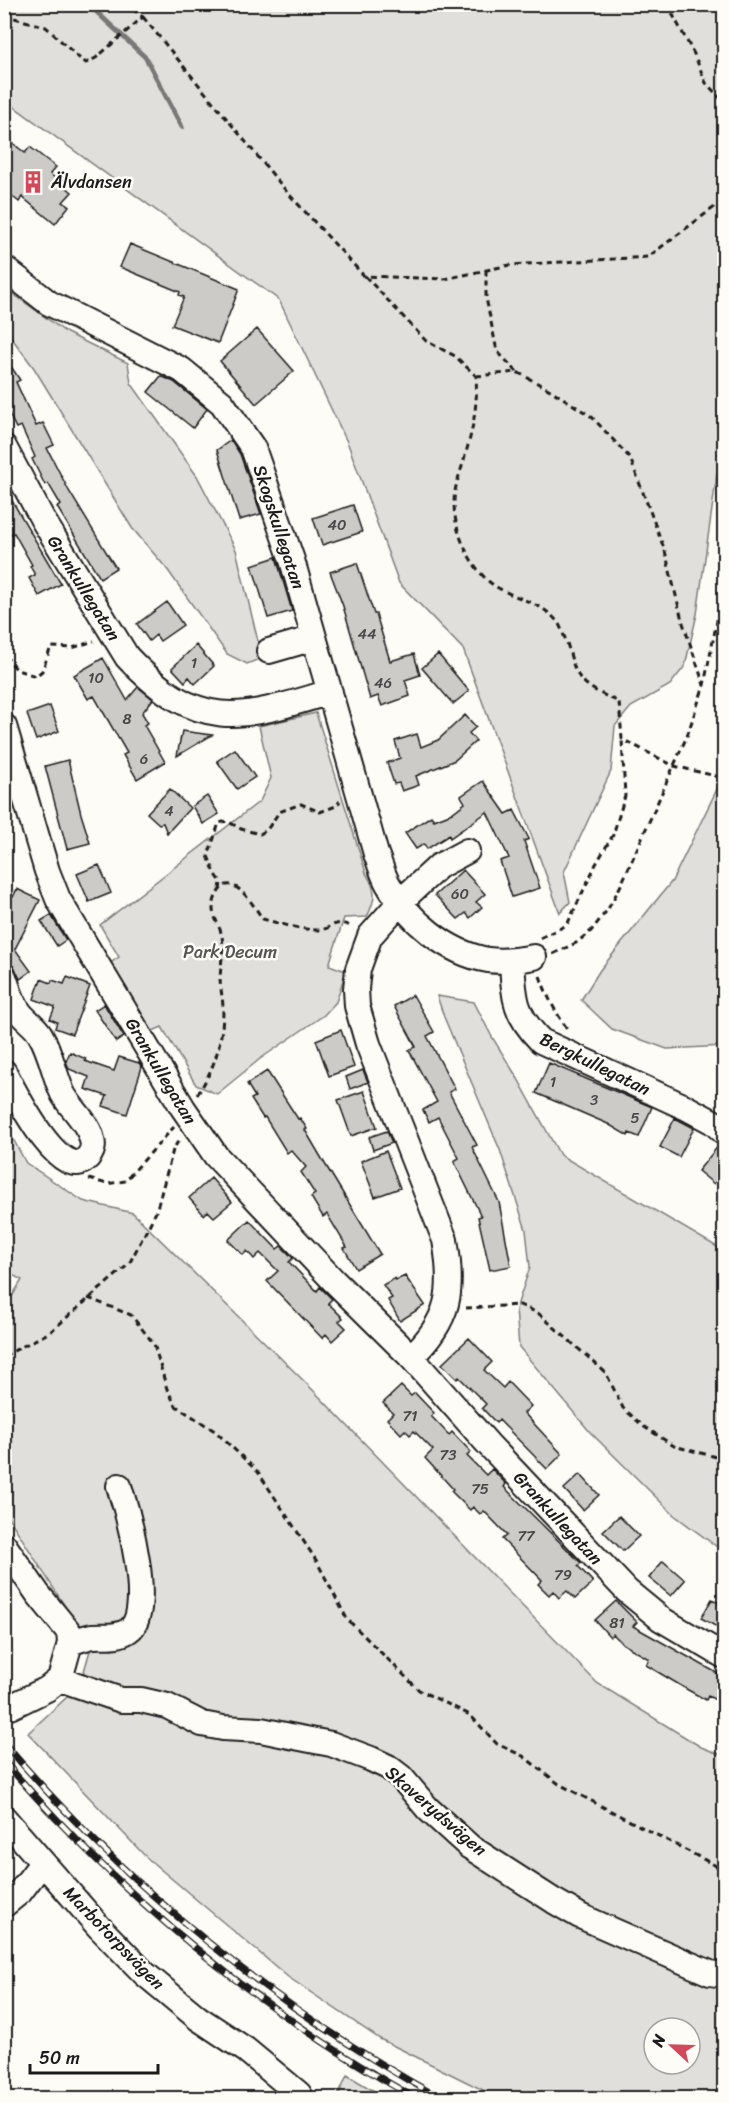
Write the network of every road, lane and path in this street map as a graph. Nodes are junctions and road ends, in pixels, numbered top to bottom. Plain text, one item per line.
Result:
1 (126, 4) edge
2 (667, 4) edge
3 (4, 15) edge
4 (143, 17) junction
5 (724, 102) edge
6 (724, 200) edge
7 (4, 268) edge
8 (486, 270) junction
9 (364, 276) junction
10 (517, 372) junction
11 (476, 376) junction
12 (4, 447) edge
13 (724, 539) edge
14 (110, 630) junction
15 (314, 638) junction
16 (269, 651) dead end
17 (4, 659) edge
18 (704, 685) junction
19 (330, 692) junction
20 (4, 726) edge
21 (622, 739) junction
22 (674, 766) junction
23 (724, 778) edge
24 (342, 799) dead end
25 (467, 851) dead end
26 (219, 891) junction
27 (401, 902) junction
28 (370, 936) junction
29 (528, 952) junction
30 (4, 977) edge
31 (570, 1031) dead end
32 (4, 1072) edge
33 (188, 1117) junction
34 (724, 1132) edge
35 (88, 1298) junction
36 (446, 1305) junction
37 (4, 1356) edge
38 (411, 1357) junction
39 (724, 1462) edge
40 (119, 1486) dead end
41 (4, 1545) edge
42 (70, 1644) junction
43 (724, 1656) edge
44 (60, 1679) junction
45 (10, 1707) dead end
46 (4, 1818) edge
47 (42, 1863) junction
48 (724, 1870) edge
49 (4, 1905) edge
50 (724, 1975) edge
51 (301, 2098) edge

1 - 4 path
2 - 5 path
3 - 4 path
4 - 9 path
6 - 8 path
7 - 15 street, Skogskullegatan
8 - 9 path
8 - 10 path
9 - 11 path
10 - 11 path
10 - 18 path
11 - 21 path
12 - 14 street, Grankullegatan
13 - 18 path
14 - 17 path
14 - 19 street, Grankullegatan
15 - 16 street
15 - 19 street, Skogskullegatan
18 - 22 path
19 - 27 street, Skogskullegatan
20 - 33 street, Grankullegatan
21 - 22 path
21 - 29 path
22 - 23 path
22 - 29 path
24 - 26 path
25 - 27 street
26 - 28 path
26 - 33 path
27 - 28 street
27 - 29 street, Skogskullegatan
28 - 36 street
29 - 31 path
29 - 34 street, Bergkullegatan
30 - 32 street
33 - 35 path
33 - 38 street, Grankullegatan
35 - 37 path
35 - 48 path
36 - 38 street
36 - 39 path
38 - 43 street, Grankullegatan
40 - 42 street
41 - 42 street
42 - 44 street
44 - 45 street
44 - 50 street, Skaverydsvägen
46 - 47 street, Marbotorpsvägen
47 - 49 street
47 - 51 street, Marbotorpsvägen

